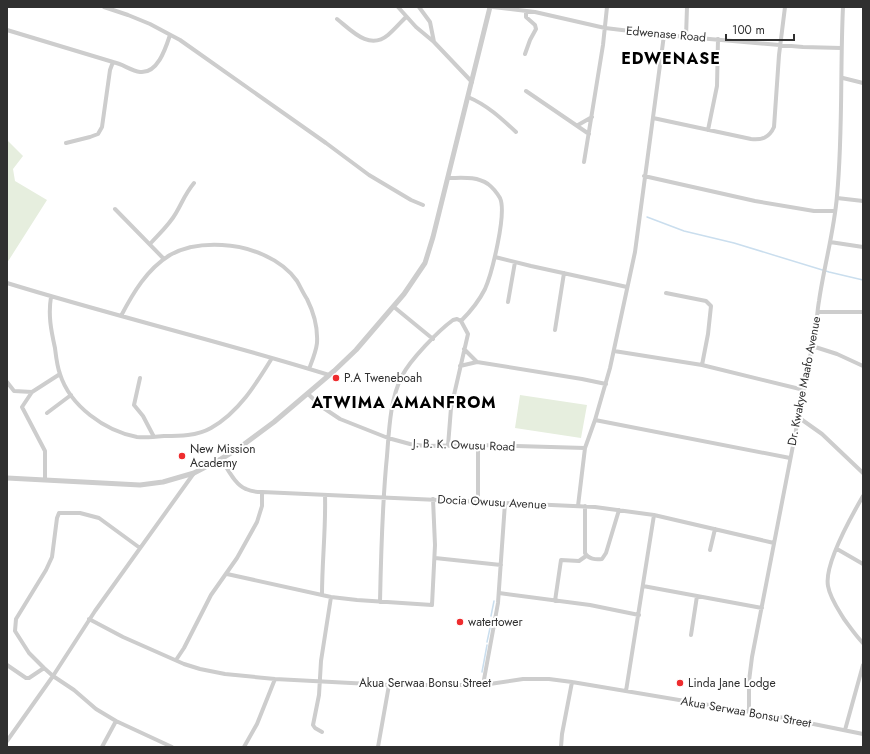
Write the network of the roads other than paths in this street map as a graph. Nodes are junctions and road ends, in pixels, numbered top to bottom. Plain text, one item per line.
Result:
1 (104, 7) edge
2 (398, 7) edge
3 (419, 7) edge
4 (492, 7) edge
5 (541, 7) edge
6 (607, 7) edge
7 (687, 7) edge
8 (785, 7) edge
9 (843, 7) edge
10 (526, 11) junction
11 (540, 14) junction
12 (406, 17) junction
13 (337, 19) dead end
14 (605, 28) junction
15 (7, 30) edge
16 (170, 34) junction
17 (664, 35) junction
18 (686, 37) junction
19 (718, 39) junction
20 (434, 42) junction
21 (780, 45) junction
22 (841, 48) junction
23 (525, 54) dead end
24 (113, 62) junction
25 (842, 78) junction
26 (472, 82) junction
27 (863, 83) edge
28 (526, 91) dead end
29 (468, 97) junction
30 (592, 117) junction
31 (653, 118) junction
32 (578, 125) junction
33 (708, 130) junction
34 (516, 132) dead end
35 (590, 134) junction
36 (66, 143) dead end
37 (584, 162) dead end
38 (644, 176) junction
39 (448, 178) junction
40 (194, 183) dead end
41 (837, 198) junction
42 (863, 201) edge
43 (423, 205) dead end
44 (115, 209) dead end
45 (835, 211) junction
46 (830, 242) junction
47 (150, 244) junction
48 (863, 247) edge
49 (495, 257) junction
50 (164, 259) junction
51 (515, 262) junction
52 (564, 273) junction
53 (7, 283) edge
54 (627, 287) junction
55 (666, 293) dead end
56 (51, 297) junction
57 (508, 302) dead end
58 (394, 307) junction
59 (818, 312) junction
60 (863, 312) edge
61 (121, 316) junction
62 (461, 321) junction
63 (555, 330) dead end
64 (433, 339) junction
65 (812, 346) junction
66 (464, 350) junction
67 (614, 351) junction
68 (272, 358) junction
69 (477, 362) junction
70 (702, 365) junction
71 (460, 366) junction
72 (863, 366) edge
73 (309, 369) junction
74 (60, 374) junction
75 (329, 375) junction
76 (140, 378) dead end
77 (7, 382) edge
78 (606, 384) junction
79 (804, 390) junction
80 (32, 392) junction
81 (71, 394) junction
82 (308, 394) junction
83 (47, 413) dead end
84 (798, 416) junction
85 (595, 420) junction
86 (154, 437) junction
87 (388, 438) junction
88 (448, 446) junction
89 (478, 446) junction
90 (585, 448) junction
91 (790, 458) junction
92 (221, 459) junction
93 (194, 473) junction
94 (863, 473) edge
95 (7, 478) edge
96 (45, 479) junction
97 (262, 492) junction
98 (324, 495) junction
99 (863, 496) edge
100 (383, 498) junction
101 (433, 499) junction
102 (478, 502) junction
103 (505, 503) junction
104 (578, 506) junction
105 (585, 506) junction
106 (619, 510) junction
107 (654, 515) junction
108 (715, 529) junction
109 (774, 543) junction
110 (140, 548) junction
111 (837, 549) junction
112 (710, 550) dead end
113 (586, 556) junction
114 (435, 558) junction
115 (863, 564) edge
116 (501, 565) junction
117 (227, 574) junction
118 (643, 586) junction
119 (499, 593) junction
120 (322, 595) junction
121 (697, 596) junction
122 (331, 597) junction
123 (556, 601) junction
124 (380, 602) junction
125 (762, 608) junction
126 (639, 615) junction
127 (90, 619) junction
128 (691, 635) dead end
129 (863, 643) edge
130 (176, 660) junction
131 (7, 665) edge
132 (863, 665) edge
133 (44, 668) junction
134 (53, 676) junction
135 (275, 679) junction
136 (320, 681) junction
137 (572, 682) junction
138 (389, 685) junction
139 (483, 685) junction
140 (626, 691) junction
141 (749, 712) junction
142 (116, 721) junction
143 (845, 730) junction
144 (322, 732) dead end
145 (863, 734) edge
146 (7, 741) edge
147 (102, 747) edge
148 (172, 747) edge
149 (244, 747) edge
150 (378, 747) edge
151 (561, 747) edge

1 - 16 street
2 - 12 street
3 - 20 street
4 - 10 street, Edwenase Road
4 - 26 street
5 - 11 street
6 - 14 street
7 - 18 street
8 - 21 street
9 - 22 street, Dr. Kwakye Maafo Avenue
10 - 11 street, Edwenase Road
10 - 23 street
11 - 14 street, Edwenase Road
12 - 13 street
12 - 20 street
14 - 17 street, Edwenase Road
14 - 30 street
15 - 24 street
16 - 24 street
16 - 43 street
17 - 18 street, Edwenase Road
17 - 31 street
18 - 19 street, Edwenase Road
19 - 21 street, Edwenase Road
19 - 33 street
20 - 26 street
21 - 22 street, Edwenase Road
21 - 33 street
22 - 25 street, Dr. Kwakye Maafo Avenue
24 - 36 street
25 - 27 street
25 - 41 street, Dr. Kwakye Maafo Avenue
26 - 29 street
28 - 32 street
29 - 34 street
29 - 39 street
30 - 32 street
30 - 35 street
31 - 33 street
31 - 38 street
32 - 35 street
35 - 37 street
38 - 45 street
38 - 54 street
39 - 49 street
39 - 58 street
40 - 47 street
41 - 42 street
41 - 45 street, Dr. Kwakye Maafo Avenue
44 - 47 street
45 - 46 street, Dr. Kwakye Maafo Avenue
46 - 48 street
46 - 59 street, Dr. Kwakye Maafo Avenue
47 - 50 street
49 - 51 street
49 - 62 street
50 - 61 street
50 - 73 street
51 - 52 street
51 - 57 street
52 - 54 street
52 - 63 street
53 - 56 street
54 - 67 street
55 - 70 street
56 - 61 street
56 - 74 street
58 - 64 street
58 - 75 street
59 - 60 street
59 - 65 street, Dr. Kwakye Maafo Avenue
61 - 68 street
62 - 64 street
62 - 66 street
64 - 87 street
65 - 72 street
65 - 79 street, Dr. Kwakye Maafo Avenue
66 - 69 street
66 - 71 street
67 - 70 street
67 - 78 street
68 - 73 street
68 - 86 street
69 - 71 street
69 - 78 street
70 - 79 street
71 - 88 street
73 - 75 street
74 - 80 street
74 - 81 street
75 - 82 street
76 - 86 street
77 - 80 street
78 - 85 street
79 - 84 street, Dr. Kwakye Maafo Avenue
80 - 96 street
81 - 83 street
81 - 86 street
82 - 87 street, J. B. K. Owusu Road
82 - 92 street
84 - 91 street, Dr. Kwakye Maafo Avenue
84 - 94 street
85 - 90 street
85 - 91 street
87 - 88 street, J. B. K. Owusu Road
87 - 100 street
88 - 89 street, J. B. K. Owusu Road
89 - 90 street, J. B. K. Owusu Road
89 - 102 street
90 - 104 street
91 - 109 street, Dr. Kwakye Maafo Avenue
92 - 93 street
92 - 97 street, Docia Owusu Avenue
93 - 96 street
93 - 110 street
95 - 96 street
97 - 98 street, Docia Owusu Avenue
97 - 117 street
98 - 100 street, Docia Owusu Avenue
98 - 120 street
99 - 111 street
100 - 101 street, Docia Owusu Avenue
100 - 124 street
101 - 102 street, Docia Owusu Avenue
101 - 114 street
102 - 103 street, Docia Owusu Avenue
103 - 104 street, Docia Owusu Avenue
103 - 116 street
104 - 105 street, Docia Owusu Avenue
105 - 106 street, Docia Owusu Avenue
105 - 113 street
106 - 107 street, Docia Owusu Avenue
106 - 113 street
107 - 108 street, Docia Owusu Avenue
107 - 118 street
108 - 109 street, Docia Owusu Avenue
108 - 112 street
109 - 125 street, Dr. Kwakye Maafo Avenue
110 - 127 street
110 - 133 street
111 - 115 street
111 - 129 street
113 - 123 street
114 - 116 street
114 - 124 street
116 - 119 street
117 - 120 street
117 - 130 street
118 - 121 street
118 - 126 street
119 - 123 street
119 - 139 street
120 - 122 street
121 - 125 street
121 - 128 street
122 - 124 street
122 - 136 street
123 - 126 street
125 - 141 street, Dr. Kwakye Maafo Avenue
126 - 140 street
127 - 130 street, Akua Serwaa Bonsu Street
127 - 134 street
130 - 135 street, Akua Serwaa Bonsu Street
131 - 133 street
132 - 143 street
133 - 134 street
134 - 142 street
134 - 146 street
135 - 136 street, Akua Serwaa Bonsu Street
135 - 149 street
136 - 138 street, Akua Serwaa Bonsu Street
136 - 144 street
137 - 139 street, Akua Serwaa Bonsu Street
137 - 140 street, Akua Serwaa Bonsu Street
137 - 151 street
138 - 139 street, Akua Serwaa Bonsu Street
138 - 150 street
140 - 141 street, Akua Serwaa Bonsu Street
141 - 143 street, Akua Serwaa Bonsu Street
142 - 147 street
142 - 148 street
143 - 145 street, Akua Serwaa Bonsu Street

